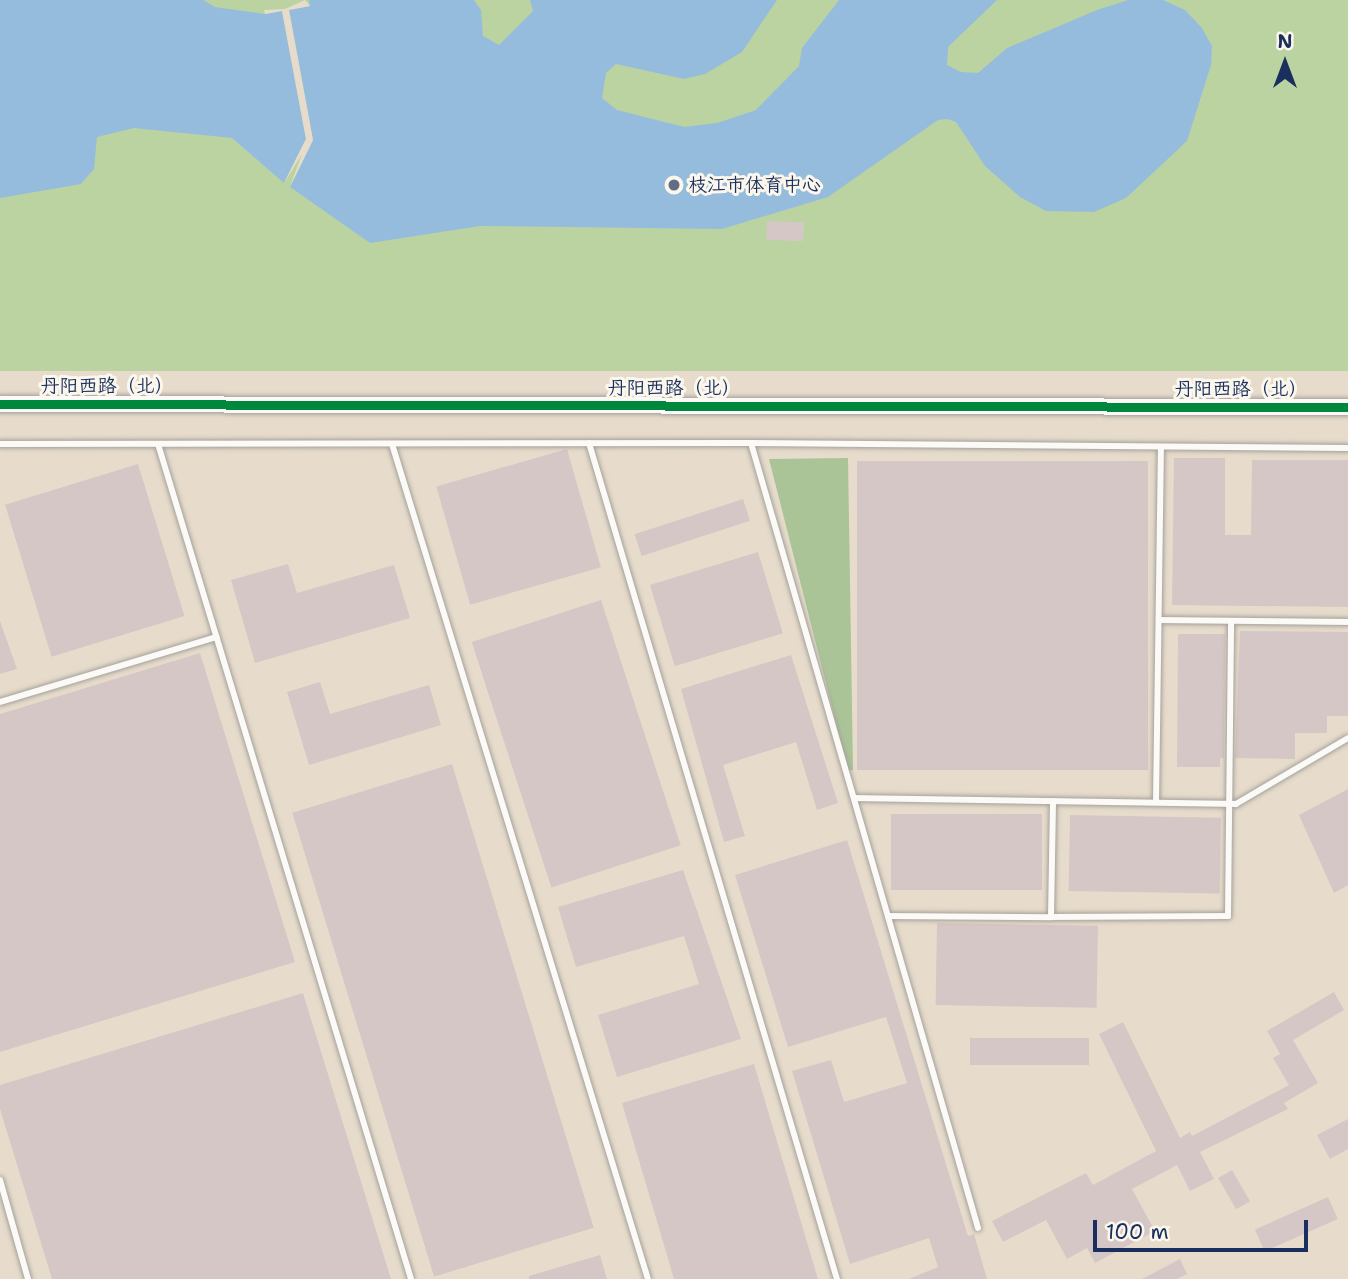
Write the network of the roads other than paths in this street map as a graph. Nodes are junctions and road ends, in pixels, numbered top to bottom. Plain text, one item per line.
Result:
1 (0, 404) edge
2 (1348, 407) edge
3 (589, 443) junction
4 (751, 443) junction
5 (0, 444) edge
6 (158, 444) junction
7 (392, 444) junction
8 (1161, 447) junction
9 (1348, 448) edge
10 (1160, 620) junction
11 (1231, 621) junction
12 (1348, 622) edge
13 (216, 637) junction
14 (0, 702) edge
15 (1348, 738) edge
16 (854, 798) junction
17 (1053, 801) junction
18 (1156, 802) junction
19 (1229, 803) junction
20 (888, 916) junction
21 (1051, 917) junction
22 (0, 1180) edge
23 (978, 1228) dead end
24 (28, 1279) edge
25 (411, 1279) edge
26 (648, 1279) edge
27 (837, 1279) edge

1 - 2 street, 丹阳西路（北）
3 - 4 lane
3 - 7 lane
3 - 27 lane
4 - 8 lane
4 - 16 lane
5 - 6 lane
6 - 7 lane
6 - 13 lane
7 - 26 lane
8 - 9 lane
8 - 10 lane
10 - 11 lane
10 - 18 lane
11 - 12 lane
11 - 19 lane
13 - 14 lane
13 - 25 lane
15 - 19 lane
16 - 17 lane
16 - 20 lane
17 - 18 lane
17 - 21 lane
18 - 19 lane
19 - 21 lane
20 - 21 lane
20 - 23 lane
22 - 24 lane

